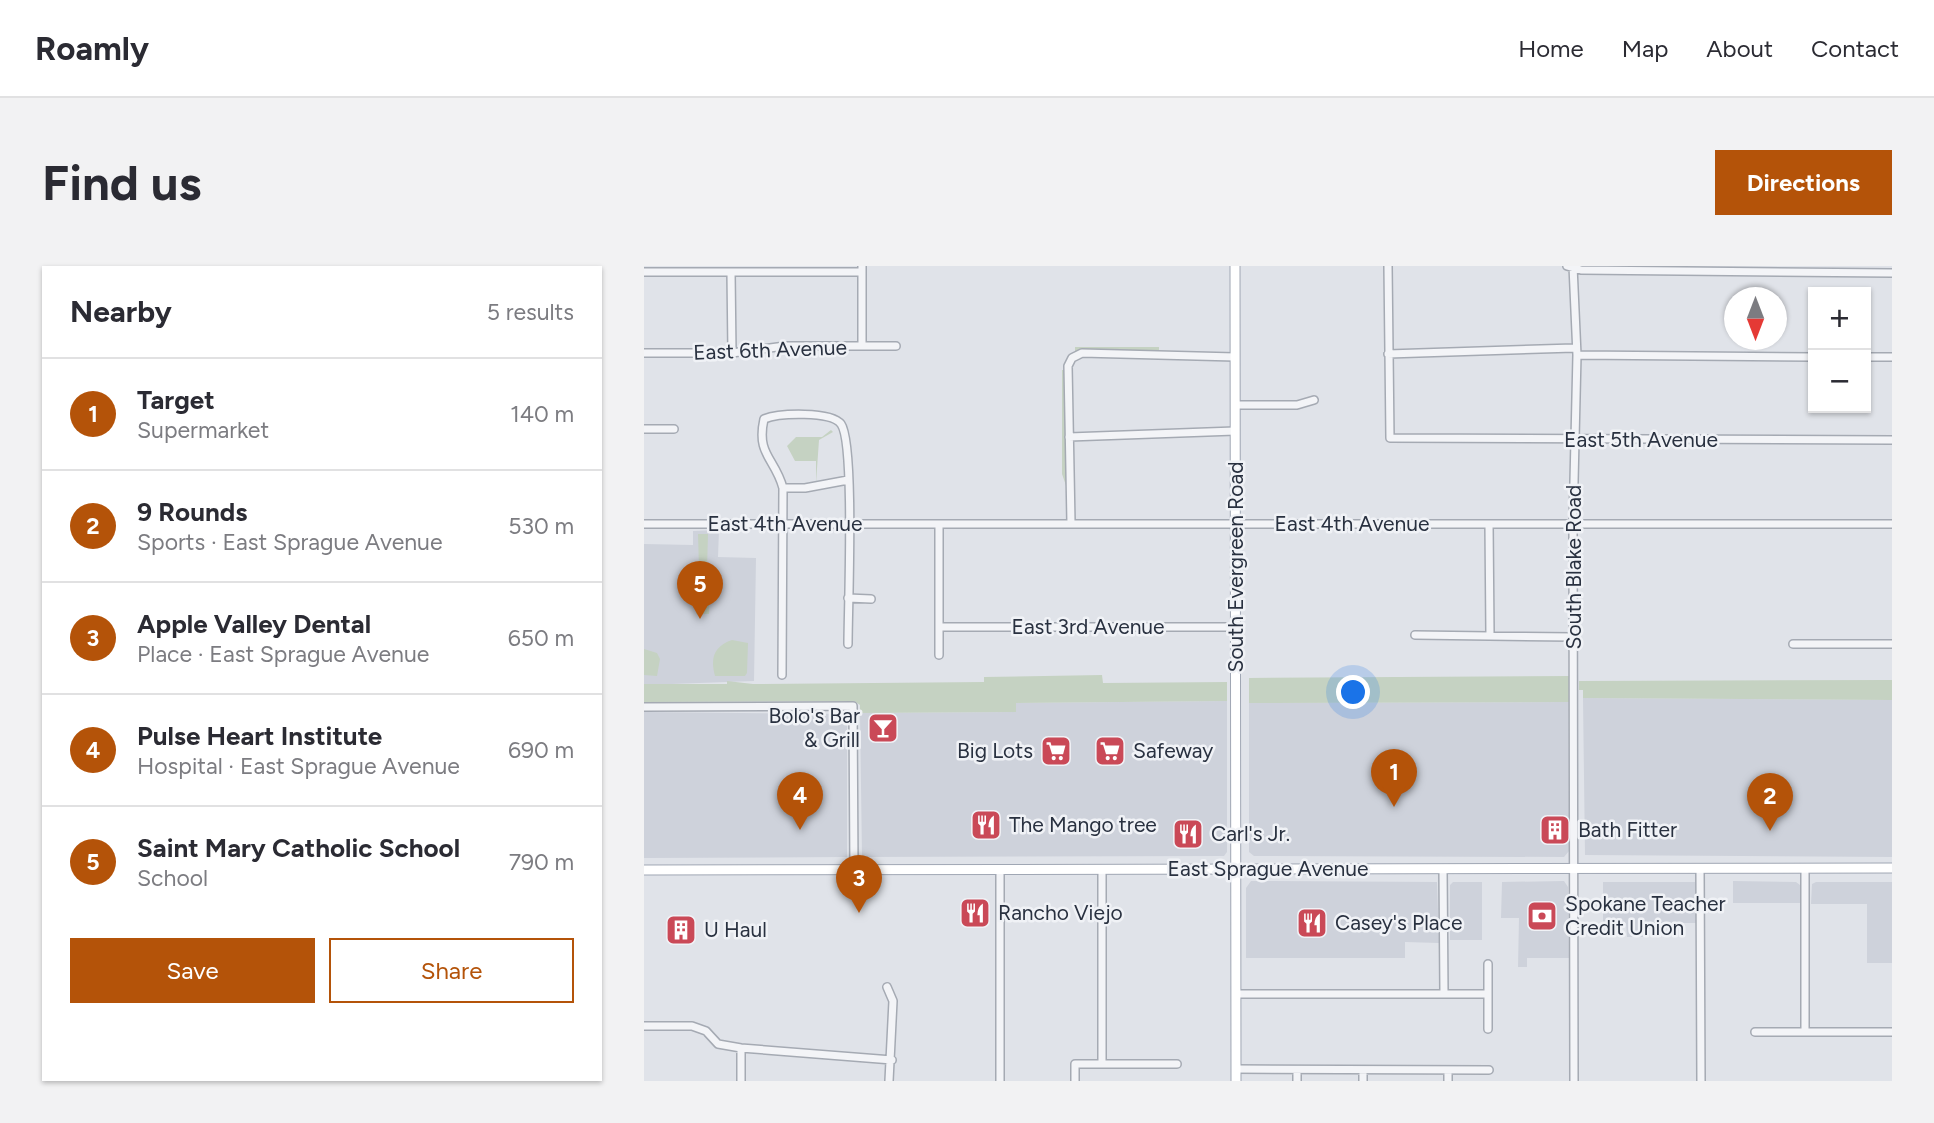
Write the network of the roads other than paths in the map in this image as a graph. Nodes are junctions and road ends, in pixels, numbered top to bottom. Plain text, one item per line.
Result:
1 (1235, 266) edge
2 (1388, 266) edge
3 (1571, 267) edge
4 (862, 269) edge
5 (644, 272) edge
6 (731, 272) junction
7 (1892, 273) edge
8 (862, 346) junction
9 (896, 346) dead end
10 (1575, 351) junction
11 (644, 354) edge
12 (732, 354) junction
13 (1388, 354) junction
14 (1235, 357) junction
15 (1808, 357) edge
16 (1871, 357) edge
17 (1892, 357) edge
18 (1314, 400) dead end
19 (1235, 405) junction
20 (644, 429) edge
21 (674, 429) dead end
22 (1235, 431) junction
23 (1069, 438) junction
24 (1892, 440) edge
25 (1574, 441) junction
26 (848, 480) junction
27 (783, 488) junction
28 (849, 523) junction
29 (1071, 523) junction
30 (1237, 523) junction
31 (644, 524) edge
32 (783, 524) junction
33 (939, 524) junction
34 (1489, 524) junction
35 (1573, 524) junction
36 (1892, 524) edge
37 (848, 598) junction
38 (871, 598) dead end
39 (939, 627) junction
40 (1237, 627) junction
41 (1415, 635) dead end
42 (1490, 635) junction
43 (1573, 637) junction
44 (848, 644) dead end
45 (1793, 644) dead end
46 (1892, 645) edge
47 (939, 655) dead end
48 (782, 675) dead end
49 (644, 706) edge
50 (1237, 868) junction
51 (1575, 868) junction
52 (1700, 868) junction
53 (1892, 868) edge
54 (1000, 869) junction
55 (1102, 869) junction
56 (1443, 869) junction
57 (1805, 869) junction
58 (644, 870) edge
59 (854, 870) junction
60 (1488, 964) dead end
61 (887, 987) dead end
62 (1237, 994) junction
63 (1444, 994) junction
64 (1488, 994) junction
65 (644, 1026) edge
66 (1488, 1029) dead end
67 (1755, 1032) dead end
68 (1805, 1032) junction
69 (1892, 1032) edge
70 (741, 1048) junction
71 (892, 1060) junction
72 (1102, 1064) junction
73 (1177, 1064) dead end
74 (1236, 1069) junction
75 (1297, 1070) junction
76 (1363, 1070) junction
77 (1448, 1070) junction
78 (1489, 1070) dead end
79 (741, 1081) edge
80 (890, 1081) edge
81 (1000, 1081) edge
82 (1075, 1081) edge
83 (1236, 1081) edge
84 (1297, 1081) edge
85 (1363, 1081) edge
86 (1448, 1081) edge
87 (1574, 1081) edge
88 (1701, 1081) edge

1 - 14 main road, South Evergreen Road
2 - 13 street
3 - 7 street
3 - 10 street, South Blake Road
4 - 6 street
4 - 8 street
5 - 6 street
6 - 12 street
8 - 9 street, East 6th Avenue
8 - 12 street, East 6th Avenue
10 - 13 street
10 - 15 street
10 - 25 street, South Blake Road
11 - 12 street, East 6th Avenue
13 - 25 street, East 5th Avenue
14 - 19 main road, South Evergreen Road
14 - 23 street
16 - 17 street
18 - 19 street
19 - 22 main road, South Evergreen Road
20 - 21 street
22 - 23 street
22 - 30 main road, South Evergreen Road
23 - 29 street
24 - 25 street, East 5th Avenue
25 - 35 street, South Blake Road
26 - 27 street
26 - 27 street
26 - 28 street
27 - 32 street
28 - 32 street, East 4th Avenue
28 - 33 street, East 4th Avenue
28 - 37 street
29 - 30 street, East 4th Avenue
29 - 33 street, East 4th Avenue
30 - 34 street, East 4th Avenue
30 - 40 main road, South Evergreen Road
31 - 32 street, East 4th Avenue
32 - 48 street
33 - 39 street
34 - 35 street, East 4th Avenue
34 - 42 street
35 - 36 street, East 4th Avenue
35 - 43 street, South Blake Road
37 - 38 street
37 - 44 street
39 - 40 street, East 3rd Avenue
39 - 47 street
40 - 50 main road, South Evergreen Road
41 - 42 street
42 - 43 street
43 - 51 street, South Blake Road
45 - 46 street
49 - 59 street
50 - 55 main road, East Sprague Avenue
50 - 56 main road, East Sprague Avenue
50 - 62 main road, South Evergreen Road
51 - 52 main road, East Sprague Avenue
51 - 56 main road, East Sprague Avenue
51 - 87 street, South Blake Road
52 - 57 main road, East Sprague Avenue
52 - 88 street
53 - 57 main road, East Sprague Avenue
54 - 55 main road, East Sprague Avenue
54 - 59 main road, East Sprague Avenue
54 - 81 street
55 - 72 street
56 - 63 street
57 - 68 street
58 - 59 main road, East Sprague Avenue
60 - 64 street
61 - 71 street
62 - 63 street
62 - 74 main road, South Evergreen Road
63 - 64 street
64 - 66 street
65 - 70 street
67 - 68 street
68 - 69 street
70 - 71 street
70 - 79 street
71 - 80 street
72 - 73 street
72 - 82 street
74 - 75 street
74 - 83 main road, South Evergreen Road
75 - 76 street
75 - 84 street
76 - 77 street
76 - 85 street
77 - 78 street
77 - 86 street

